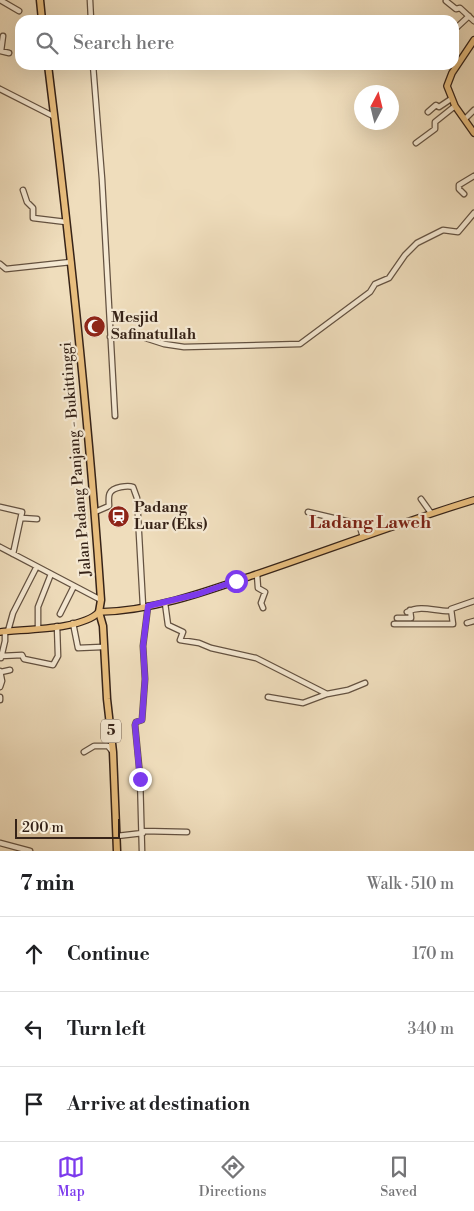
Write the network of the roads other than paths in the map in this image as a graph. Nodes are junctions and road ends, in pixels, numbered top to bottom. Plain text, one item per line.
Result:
1 (0, 0) edge
2 (40, 0) edge
3 (90, 0) edge
4 (446, 1) dead end
5 (19, 11) dead end
6 (42, 15) edge
7 (91, 15) edge
8 (469, 16) junction
9 (474, 21) edge
10 (459, 25) edge
11 (3, 36) dead end
12 (474, 40) edge
13 (1, 51) edge
14 (9, 53) dead end
15 (459, 62) edge
16 (48, 70) edge
17 (93, 70) edge
18 (453, 71) edge
19 (0, 89) edge
20 (451, 99) junction
21 (455, 106) junction
22 (474, 110) edge
23 (428, 112) dead end
24 (53, 116) junction
25 (465, 119) junction
26 (474, 133) edge
27 (416, 143) dead end
28 (474, 176) edge
29 (23, 190) dead end
30 (464, 194) dead end
31 (474, 213) edge
32 (66, 222) junction
33 (71, 262) junction
34 (0, 264) edge
35 (110, 337) junction
36 (115, 416) dead end
37 (421, 499) dead end
38 (474, 500) edge
39 (0, 507) edge
40 (95, 512) junction
41 (308, 512) dead end
42 (431, 512) junction
43 (22, 518) junction
44 (37, 519) dead end
45 (363, 537) junction
46 (0, 547) edge
47 (14, 554) junction
48 (36, 568) junction
49 (50, 574) junction
50 (258, 574) junction
51 (74, 586) junction
52 (101, 600) junction
53 (474, 601) edge
54 (165, 602) junction
55 (145, 606) junction
56 (263, 608) dead end
57 (451, 610) junction
58 (99, 612) junction
59 (60, 614) dead end
60 (397, 618) dead end
61 (474, 621) edge
62 (73, 623) junction
63 (467, 623) dead end
64 (394, 624) dead end
65 (57, 626) junction
66 (38, 628) junction
67 (4, 632) edge
68 (102, 647) junction
69 (1, 658) edge
70 (10, 670) dead end
71 (0, 672) edge
72 (365, 683) dead end
73 (0, 687) edge
74 (327, 694) junction
75 (268, 697) dead end
76 (84, 752) dead end
77 (113, 752) junction
78 (143, 832) junction
79 (187, 832) dead end
80 (117, 836) junction
81 (0, 843) edge
82 (30, 851) edge
83 (117, 851) edge
84 (142, 851) edge

1 - 5 street
2 - 6 highway
3 - 7 street
4 - 8 street
8 - 9 street
8 - 10 street
11 - 13 street
12 - 15 main road
13 - 14 street
16 - 24 highway, Jalan Padang Panjang - Bukittinggi / 5
17 - 35 street
18 - 20 main road
19 - 24 street
20 - 21 main road
20 - 23 street
21 - 25 main road
21 - 27 street
22 - 25 street
24 - 32 highway, Jalan Padang Panjang - Bukittinggi / 5
25 - 26 main road
28 - 30 street
29 - 32 street
31 - 35 street
32 - 33 highway, Jalan Padang Panjang - Bukittinggi / 5
33 - 34 street
33 - 40 highway, Jalan Padang Panjang - Bukittinggi / 5
35 - 36 street
37 - 42 street
38 - 42 main road
39 - 43 street
40 - 52 highway, Jalan Padang Panjang - Bukittinggi / 5
40 - 55 street
41 - 45 street
42 - 45 main road
43 - 44 street
43 - 47 street
45 - 50 main road
46 - 47 street
47 - 48 street
48 - 49 street
48 - 67 street
49 - 51 street
49 - 66 street
50 - 54 main road
50 - 56 street
51 - 52 street
51 - 59 street
52 - 58 highway, Jalan Padang Panjang - Bukittinggi / 5
53 - 57 street
54 - 55 main road
54 - 74 street
55 - 58 main road
55 - 78 street
57 - 60 street
57 - 64 street
58 - 62 main road
58 - 68 highway, Jalan Padang Panjang - Bukittinggi / 5
61 - 63 street
62 - 65 main road
62 - 68 street
65 - 66 main road
65 - 69 street
66 - 67 main road
67 - 69 street
68 - 77 highway, Jalan Padang Panjang - Bukittinggi / 5
70 - 71 street
71 - 73 street
72 - 74 street
74 - 75 street
76 - 77 street
77 - 80 highway, Jalan Padang Panjang - Bukittinggi / 5
78 - 79 street
78 - 80 street
78 - 84 street
80 - 83 highway, Jalan Padang Panjang - Bukittinggi / 5
81 - 82 street

